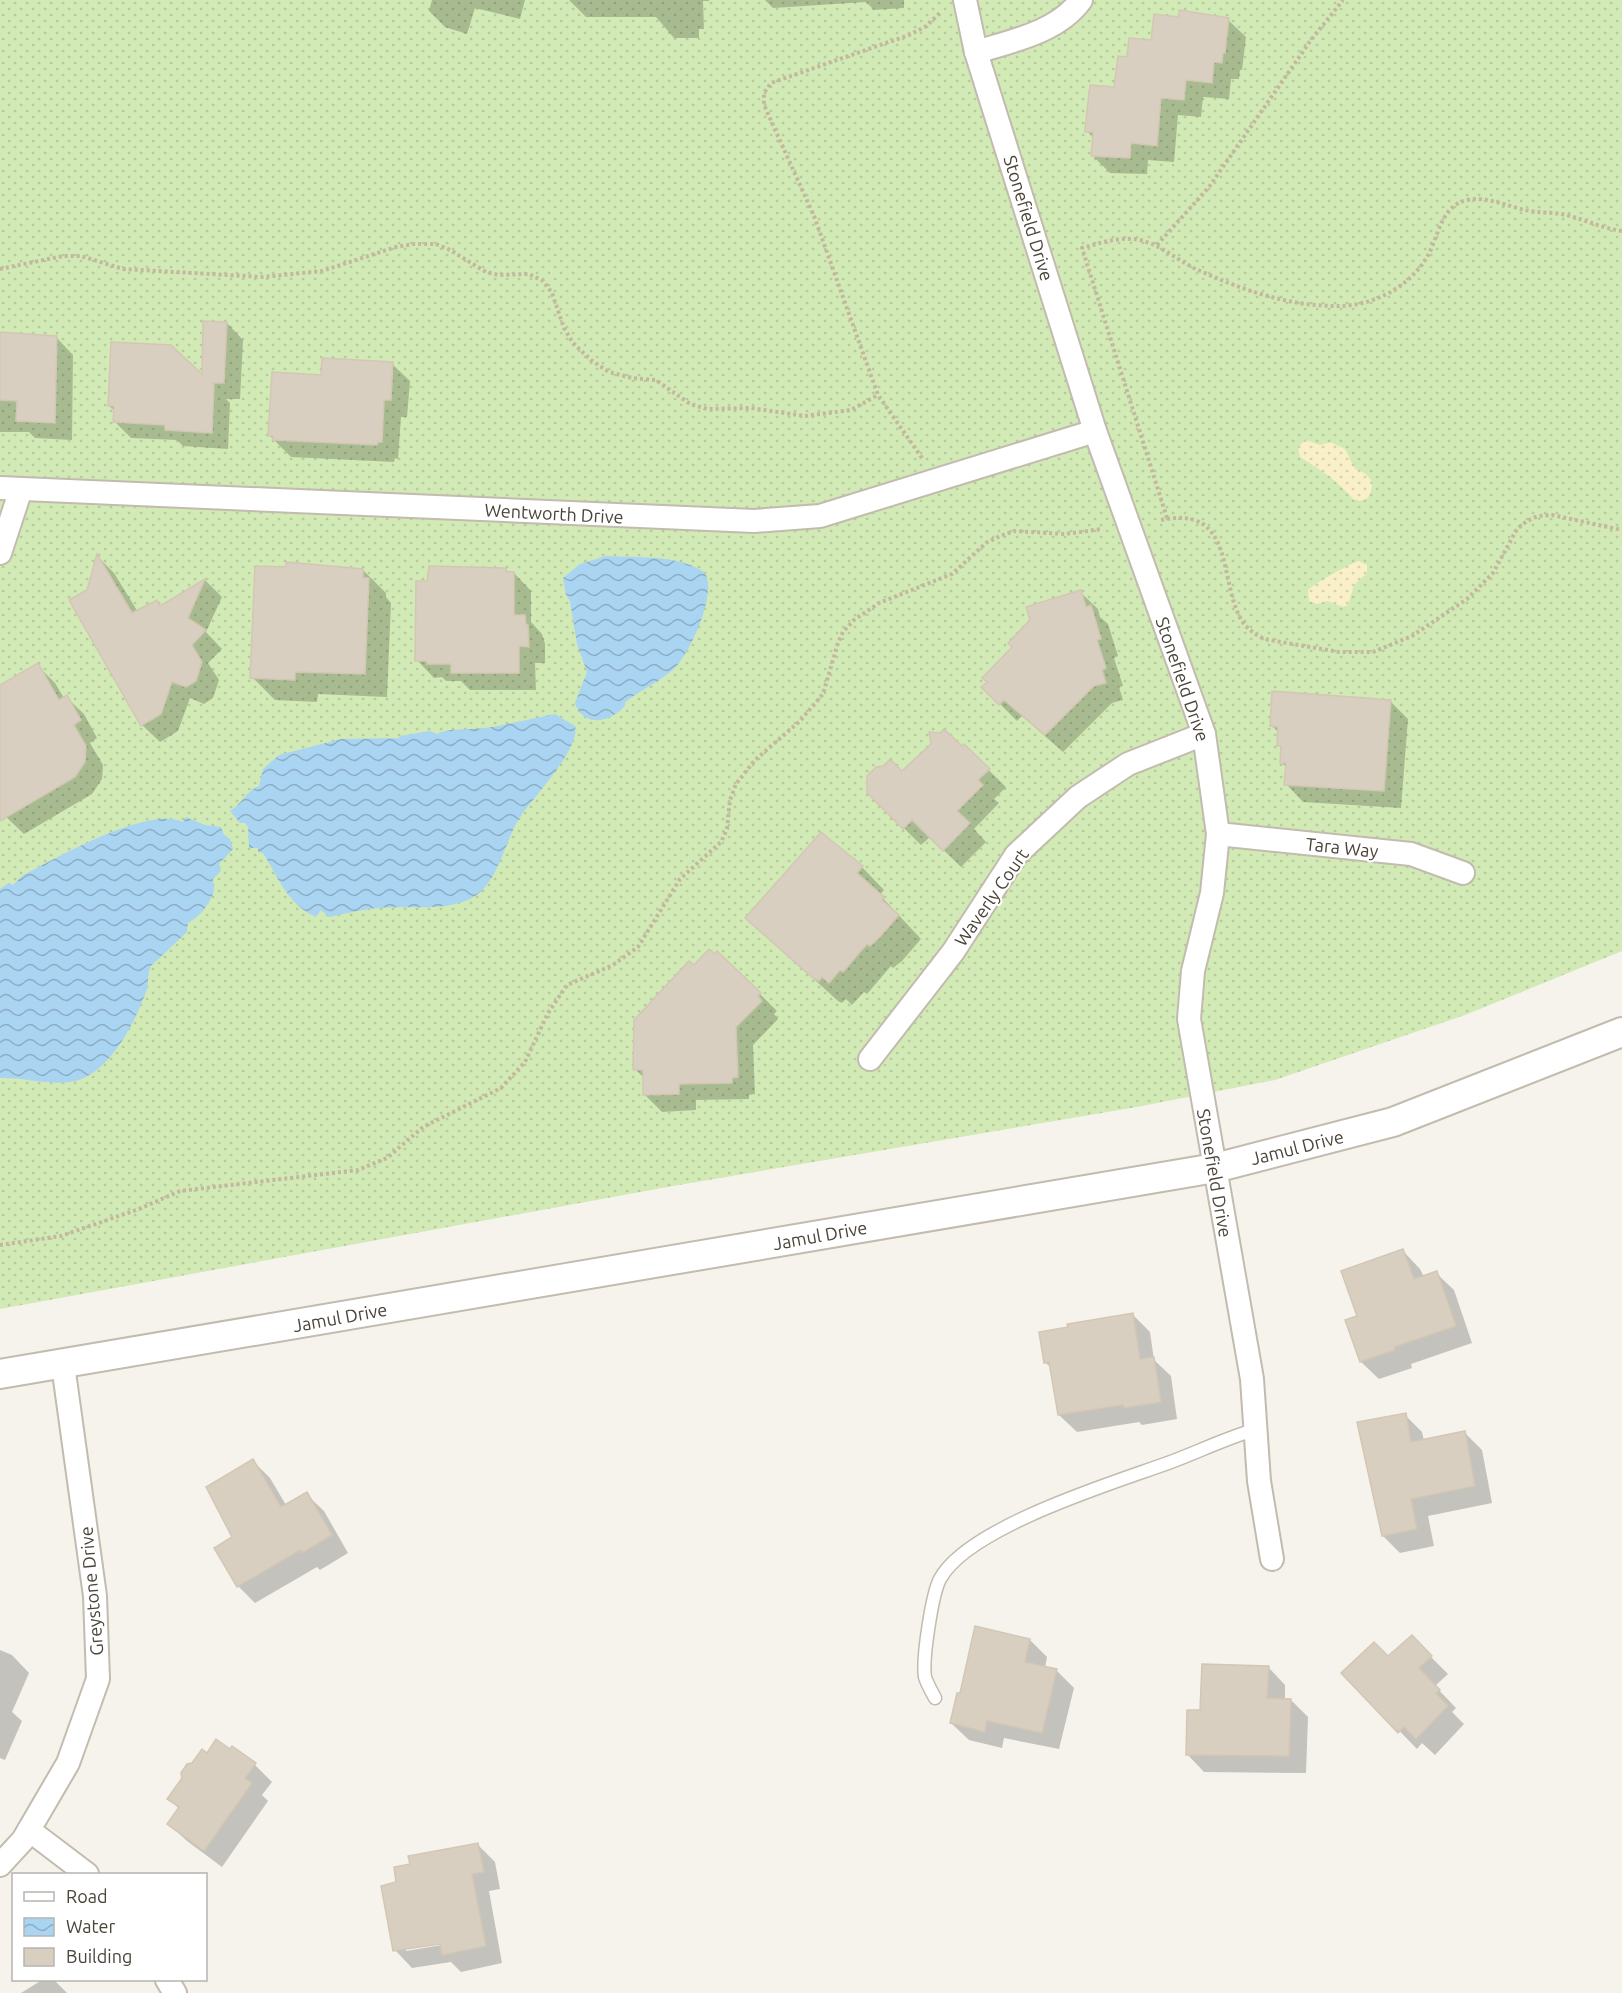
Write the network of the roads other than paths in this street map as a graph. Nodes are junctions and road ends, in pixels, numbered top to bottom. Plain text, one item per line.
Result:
1 (965, 0) edge
2 (1081, 0) edge
3 (976, 52) junction
4 (1095, 431) junction
5 (10, 489) edge
6 (0, 553) edge
7 (1204, 734) junction
8 (1218, 834) junction
9 (1463, 873) dead end
10 (1622, 1032) edge
11 (870, 1059) dead end
12 (1215, 1168) junction
13 (63, 1365) junction
14 (0, 1374) edge
15 (1257, 1429) junction
16 (1272, 1559) dead end
17 (935, 1698) dead end
18 (29, 1830) junction
19 (0, 1865) edge
20 (84, 1873) edge

1 - 3 street, Stonefield Drive
2 - 3 street
3 - 4 street, Stonefield Drive
4 - 5 street, Wentworth Drive
4 - 7 street, Stonefield Drive
5 - 6 street
7 - 8 street, Stonefield Drive
7 - 11 street, Waverly Court
8 - 9 street, Tara Way
8 - 12 street, Stonefield Drive
10 - 12 street, Jamul Drive
12 - 13 street, Jamul Drive
12 - 15 street, Stonefield Drive
13 - 14 street, Jamul Drive
13 - 18 street, Greystone Drive
15 - 16 street, Stonefield Drive
15 - 17 lane
18 - 19 street, Greystone Drive
18 - 20 street

